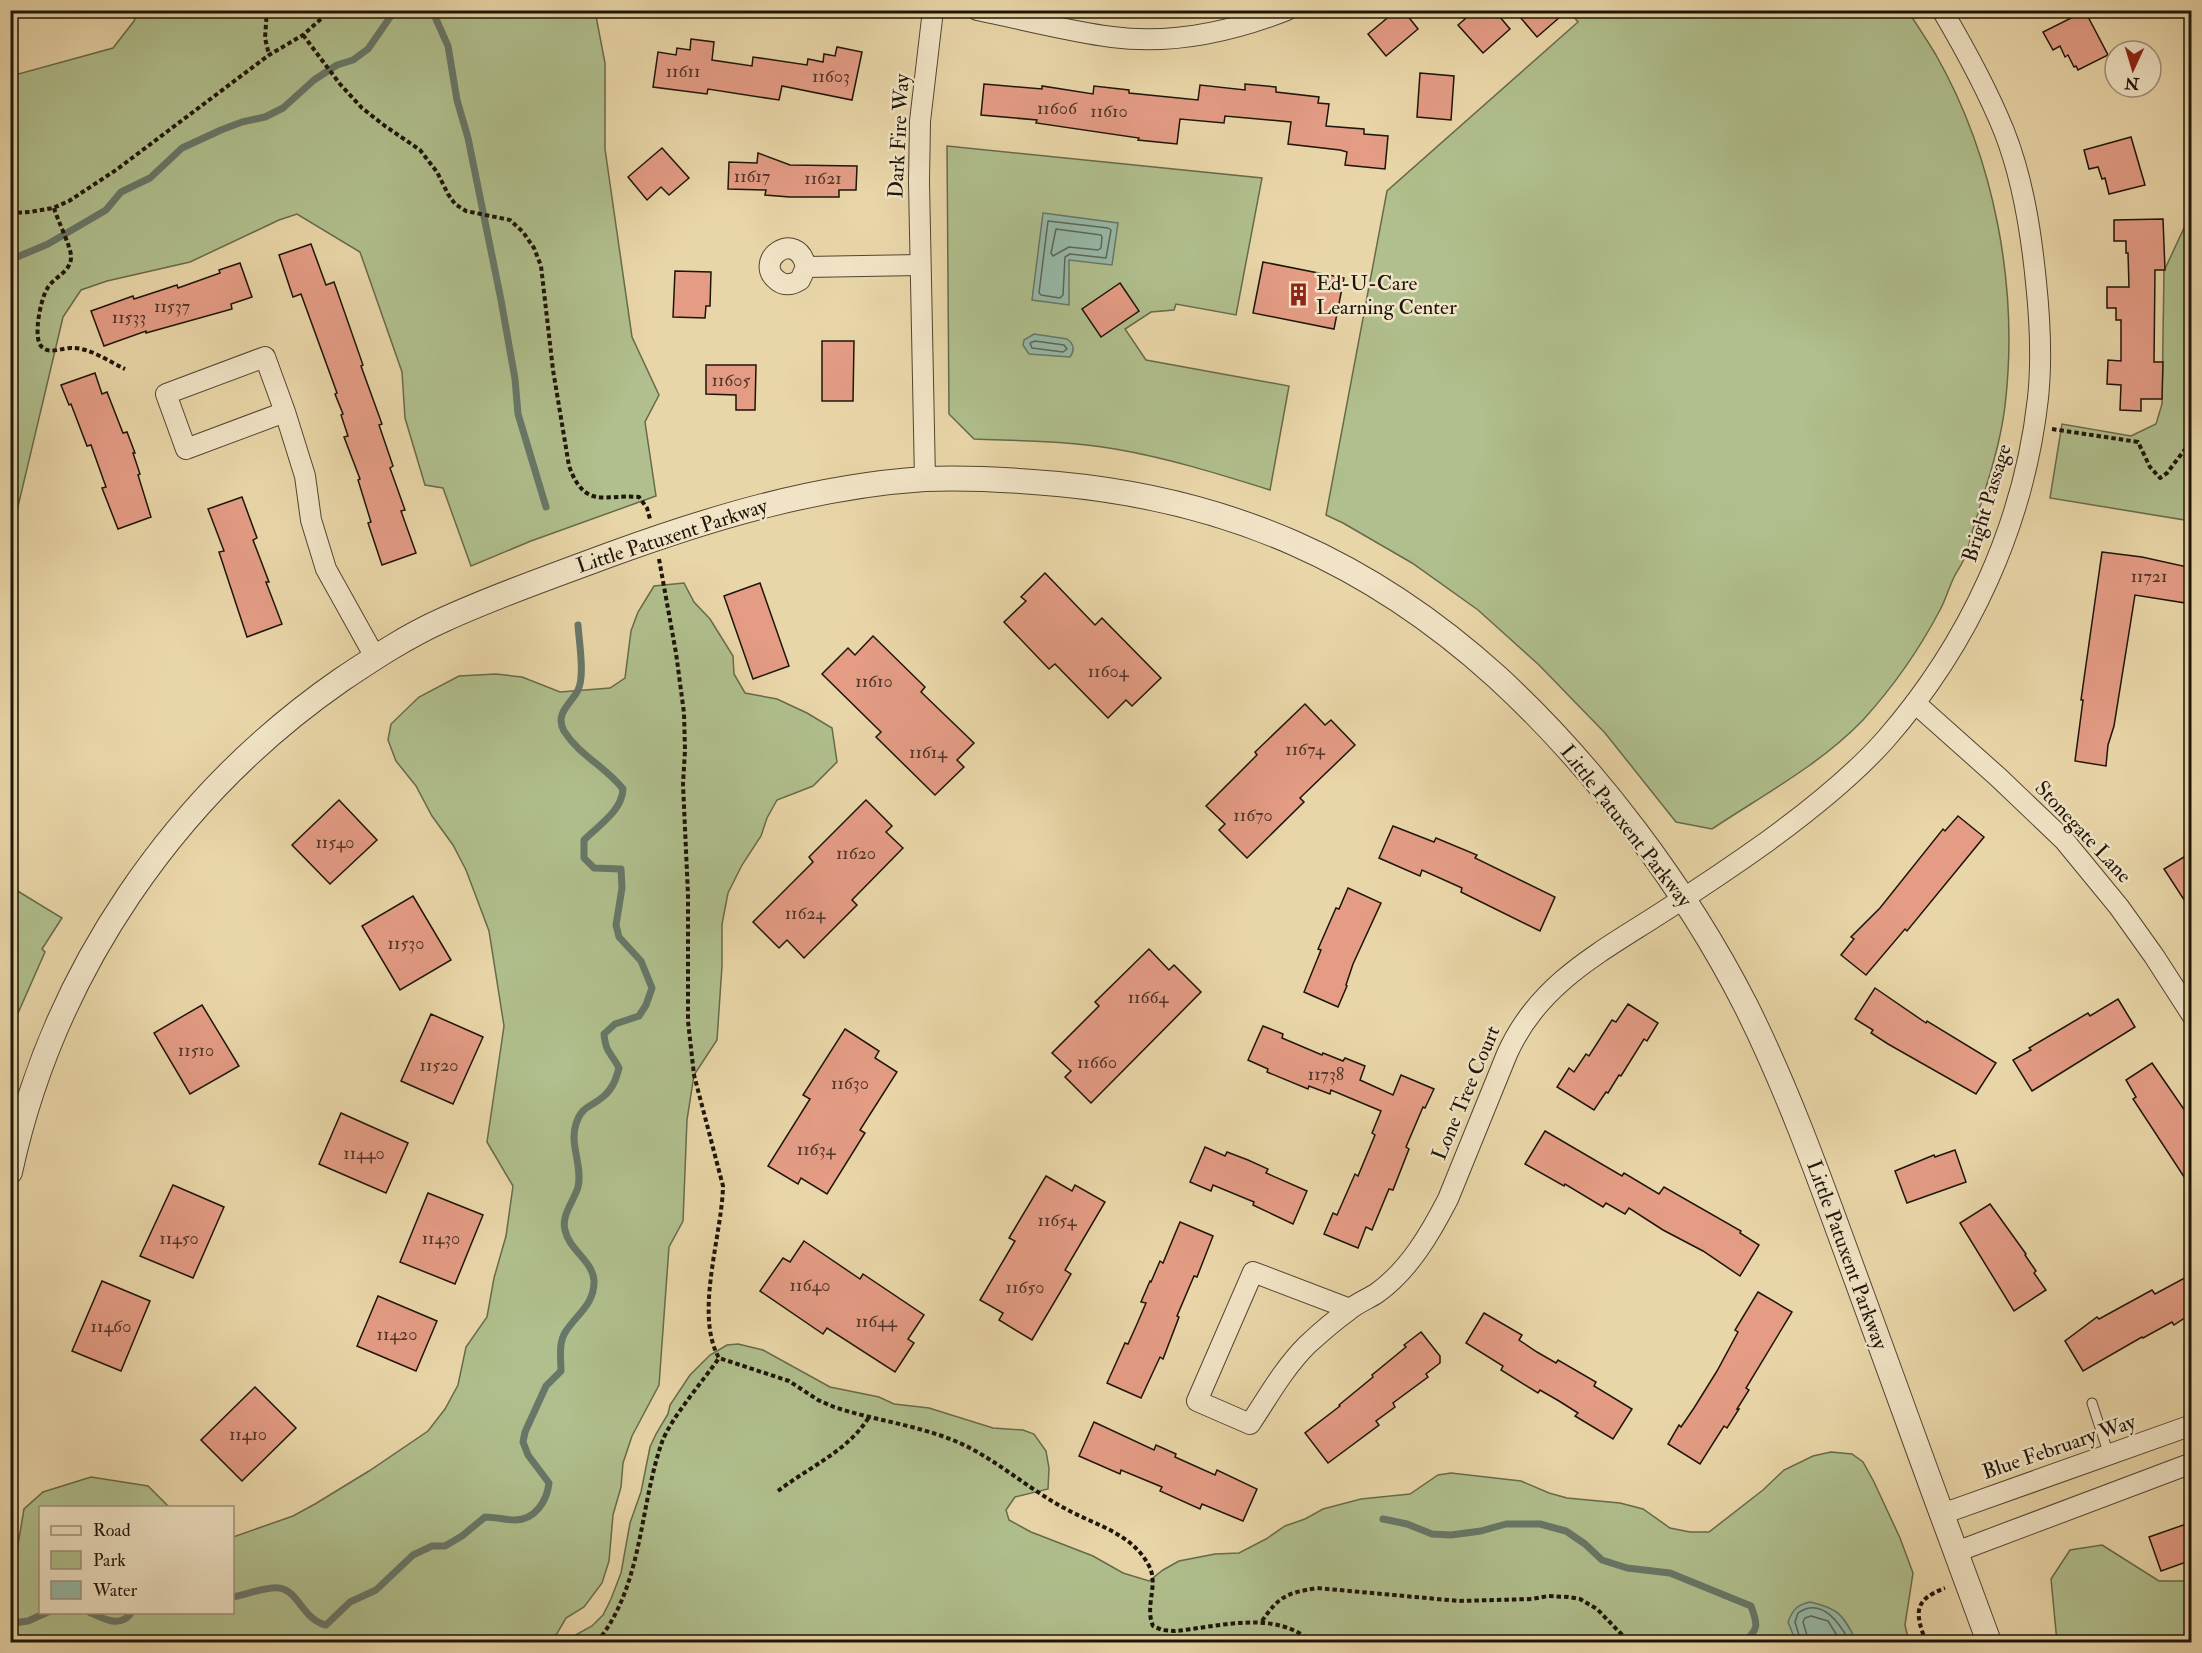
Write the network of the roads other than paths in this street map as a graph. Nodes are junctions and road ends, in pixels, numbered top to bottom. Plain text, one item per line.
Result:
1 (933, 10) edge
2 (977, 10) edge
3 (1287, 10) edge
4 (1942, 10) edge
5 (920, 265) junction
6 (806, 267) dead end
7 (285, 412) junction
8 (925, 479) junction
9 (375, 657) junction
10 (1915, 703) junction
11 (1683, 899) junction
12 (2192, 1015) edge
13 (10, 1172) edge
14 (1350, 1309) junction
15 (2092, 1403) dead end
16 (2192, 1425) edge
17 (2109, 1455) junction
18 (2192, 1463) edge
19 (1942, 1514) junction
20 (1956, 1552) junction
21 (1989, 1642) edge

1 - 5 street, Dark Fire Way
2 - 3 street
4 - 10 street, Bright Passage
5 - 6 street
5 - 8 street, Dark Fire Way
7 - 7 street
7 - 9 street
8 - 9 street, Little Patuxent Parkway
8 - 11 street, Little Patuxent Parkway
9 - 13 street, Little Patuxent Parkway
10 - 11 street, Bright Passage
10 - 12 street, Stonegate Lane
11 - 14 street, Lone Tree Court
11 - 19 street, Little Patuxent Parkway
14 - 14 street, Lone Tree Court
15 - 17 lane
16 - 17 street, Blue February Way
17 - 19 street, Blue February Way
18 - 20 street
19 - 20 street, Little Patuxent Parkway
20 - 21 street, Little Patuxent Parkway

